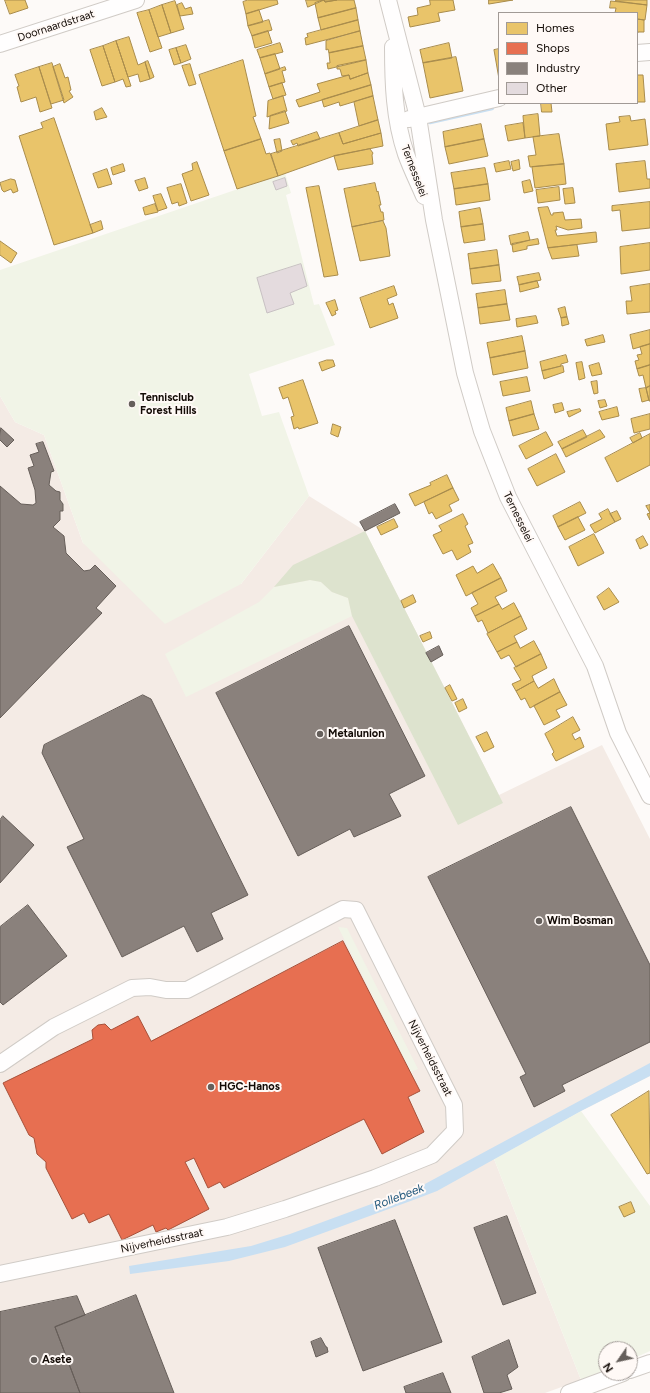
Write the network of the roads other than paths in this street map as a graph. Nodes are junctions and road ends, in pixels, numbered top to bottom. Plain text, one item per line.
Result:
1 (136, 0) edge
2 (388, 0) edge
3 (394, 27) junction
4 (0, 44) edge
5 (650, 52) edge
6 (638, 53) edge
7 (498, 98) edge
8 (418, 117) junction
9 (398, 121) junction
10 (434, 220) junction
11 (650, 796) edge
12 (0, 1064) edge
13 (0, 1274) edge
14 (650, 1363) edge
15 (638, 1367) edge
16 (601, 1381) edge
17 (569, 1393) edge

1 - 4 street, Doornaardstraat
2 - 3 street, Ternesselei
3 - 8 street, Ternesselei
3 - 9 street, Ternesselei
5 - 6 street
7 - 8 street
8 - 9 street
8 - 10 street, Ternesselei
9 - 10 street, Ternesselei
10 - 11 street, Ternesselei
12 - 13 street, Nijverheidsstraat
14 - 15 street
16 - 17 street

